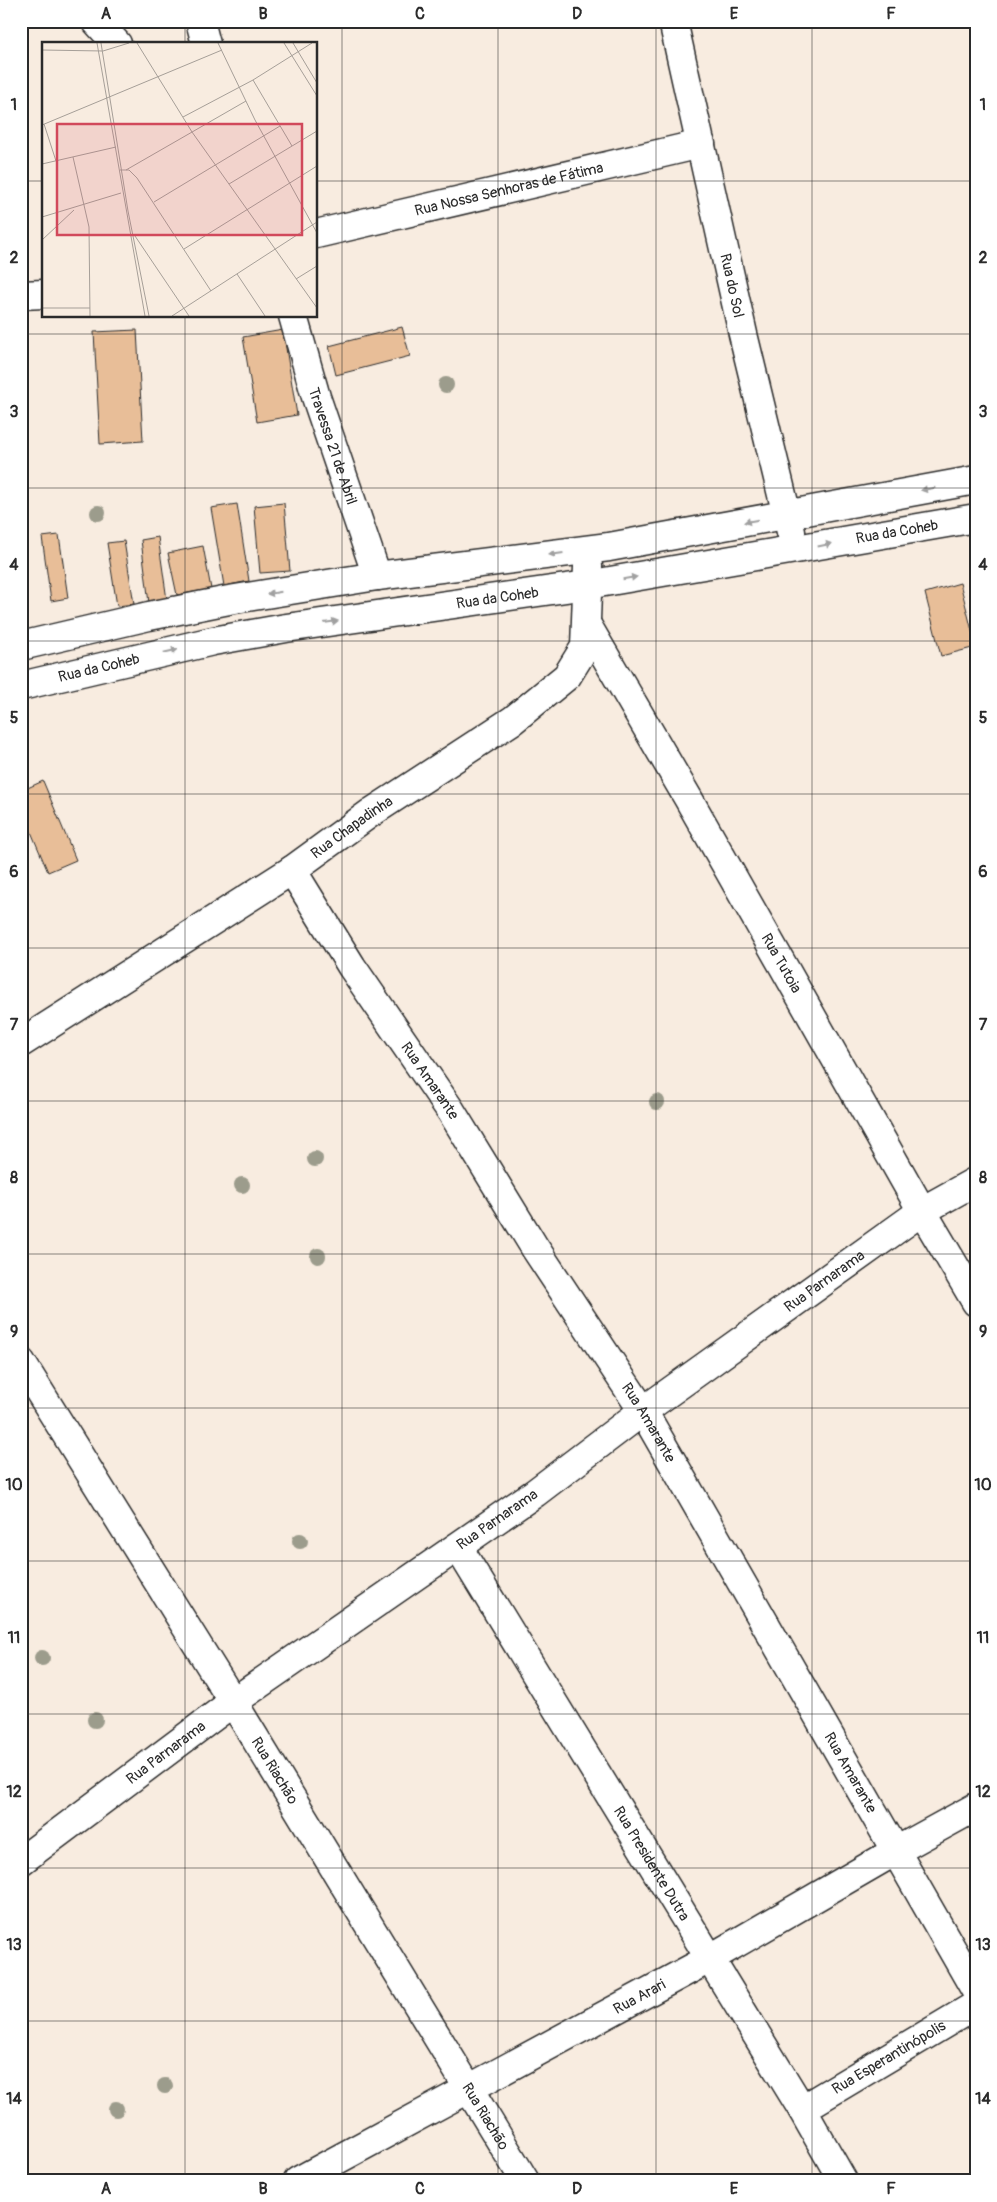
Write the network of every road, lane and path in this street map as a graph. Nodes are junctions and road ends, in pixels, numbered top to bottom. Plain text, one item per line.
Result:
1 (96, 21) edge
2 (200, 21) edge
3 (673, 21) edge
4 (115, 42) edge
5 (205, 42) edge
6 (701, 144) junction
7 (318, 234) edge
8 (42, 294) edge
9 (21, 295) edge
10 (294, 318) edge
11 (976, 480) edge
12 (786, 515) junction
13 (976, 518) edge
14 (588, 550) junction
15 (797, 550) junction
16 (377, 576) junction
17 (587, 585) junction
18 (587, 625) junction
19 (21, 646) edge
20 (21, 686) edge
21 (292, 870) junction
22 (21, 1043) edge
23 (976, 1181) edge
24 (922, 1212) junction
25 (976, 1302) edge
26 (21, 1362) edge
27 (643, 1411) junction
28 (458, 1547) junction
29 (233, 1702) junction
30 (976, 1807) edge
31 (894, 1852) junction
32 (21, 1861) edge
33 (709, 1959) junction
34 (976, 1991) edge
35 (976, 2005) edge
36 (469, 2090) junction
37 (802, 2109) junction
38 (298, 2181) edge
39 (525, 2181) edge
40 (843, 2181) edge

1 - 4 street
2 - 5 street
3 - 6 street, Rua do Sol
6 - 7 street, Rua Nossa Senhoras de Fátima
6 - 12 street, Rua do Sol
8 - 9 street
10 - 16 street, Travessa 21 de Abril
11 -> 12 street
12 -> 14 street
12 - 15 street, Rua do Sol
15 -> 13 street, Rua da Coheb
14 -> 16 street
14 - 17 street, Rua Chapadinha
17 -> 15 street, Rua da Coheb
16 -> 19 street
17 - 18 street, Rua Chapadinha
20 -> 17 street, Rua da Coheb
18 - 21 street, Rua Chapadinha
18 - 24 street, Rua Tutoia
21 - 22 street, Rua Chapadinha
21 - 27 street, Rua Amarante
23 - 24 street, Rua Parnarama
24 - 25 street, Rua Tutoia
24 - 27 street, Rua Parnarama
26 - 29 street, Rua Riachão
27 - 28 street, Rua Parnarama
27 - 31 street, Rua Amarante
28 - 29 street, Rua Parnarama
28 - 33 street, Rua Presidente Dutra
29 - 32 street, Rua Parnarama
29 - 36 street, Rua Riachão
30 - 31 street, Rua Arari
31 - 33 street, Rua Arari
31 - 34 street, Rua Amarante
33 - 36 street, Rua Arari
33 - 37 street, Rua Presidente Dutra
35 - 37 street, Rua Esperantinópolis
36 - 38 street, Rua Arari
36 - 39 street, Rua Riachão
37 - 40 street, Rua Presidente Dutra

